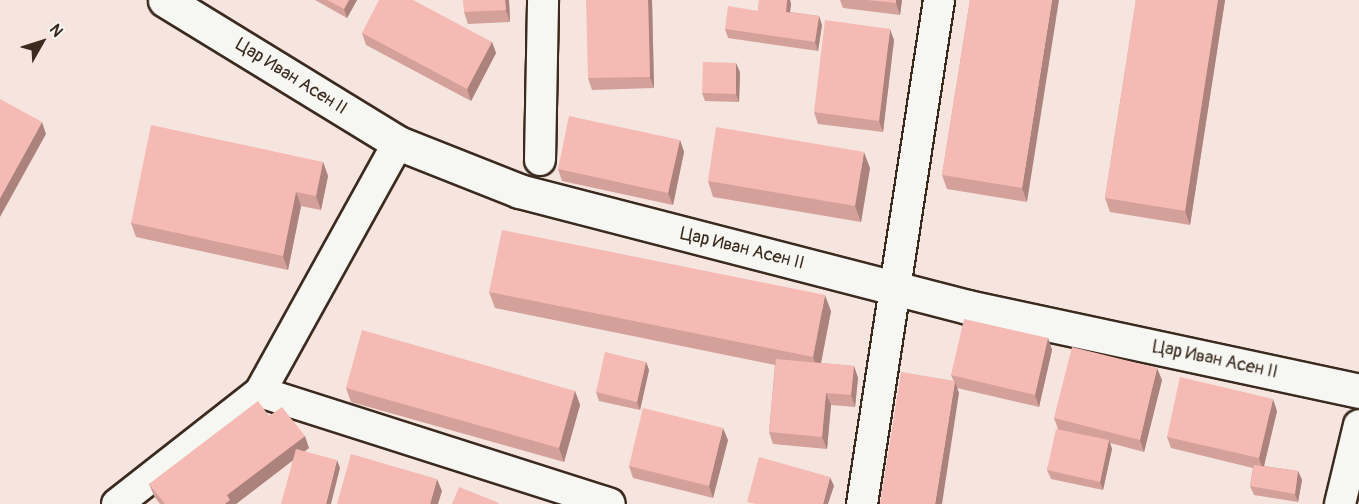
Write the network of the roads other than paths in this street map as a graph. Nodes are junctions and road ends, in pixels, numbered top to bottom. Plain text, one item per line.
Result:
1 (165, 0) edge
2 (543, 0) edge
3 (939, 0) edge
4 (398, 143) junction
5 (540, 160) dead end
6 (897, 289) junction
7 (1359, 391) edge
8 (260, 392) junction
9 (1359, 425) edge
10 (117, 504) edge
11 (610, 504) edge
12 (862, 504) edge
13 (1340, 504) edge

1 - 4 street, Цар Иван Асен II
2 - 5 street
3 - 6 street
4 - 6 street, Цар Иван Асен II
4 - 8 street
6 - 7 street, Цар Иван Асен II
6 - 12 street
8 - 10 street
8 - 11 street
9 - 13 street

